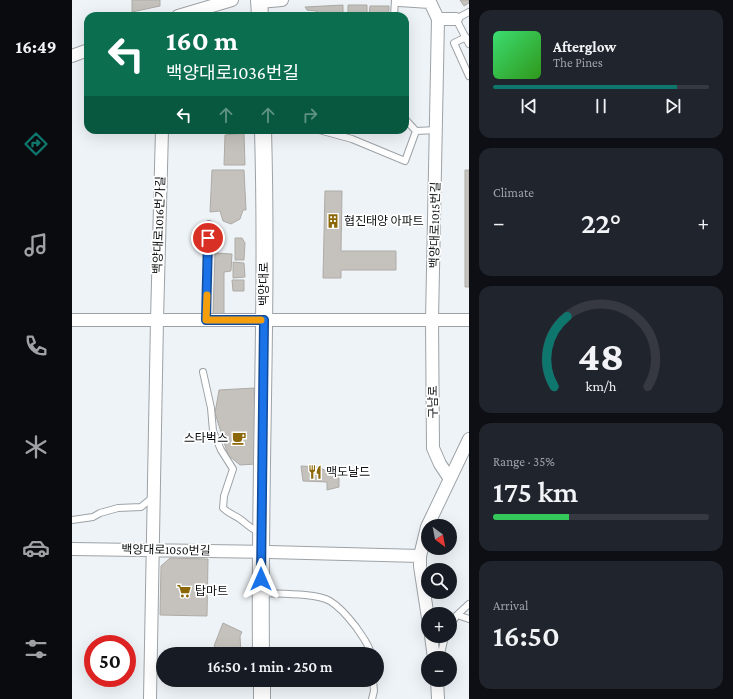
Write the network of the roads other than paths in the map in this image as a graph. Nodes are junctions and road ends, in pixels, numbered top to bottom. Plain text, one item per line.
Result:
1 (232, 0) edge
2 (282, 0) edge
3 (395, 0) edge
4 (399, 0) edge
5 (260, 6) edge
6 (192, 12) edge
7 (394, 12) edge
8 (469, 12) edge
9 (438, 19) junction
10 (456, 19) junction
11 (466, 37) junction
12 (469, 44) edge
13 (84, 52) edge
14 (72, 56) edge
15 (469, 76) edge
16 (409, 123) edge
17 (437, 130) junction
18 (416, 131) junction
19 (162, 134) edge
20 (262, 134) edge
21 (334, 134) edge
22 (209, 224) dead end
23 (72, 320) edge
24 (156, 320) junction
25 (206, 320) junction
26 (269, 320) junction
27 (432, 320) junction
28 (469, 320) edge
29 (203, 372) dead end
30 (469, 439) edge
31 (464, 463) edge
32 (450, 479) junction
33 (153, 497) junction
34 (72, 520) edge
35 (261, 532) junction
36 (72, 549) edge
37 (152, 549) junction
38 (261, 552) junction
39 (420, 556) junction
40 (260, 593) junction
41 (469, 604) edge
42 (426, 607) edge
43 (457, 615) joint
44 (469, 619) edge
45 (261, 647) edge
46 (368, 647) edge
47 (262, 687) edge
48 (374, 687) edge
49 (437, 687) edge
50 (150, 699) edge
51 (262, 699) edge
52 (372, 699) edge
53 (438, 699) edge

1 - 6 street
2 - 5 street
3 - 7 lane
4 - 9 street, 백양대로1015번길
8 - 10 lane
9 - 10 street
9 - 17 street, 백양대로1015번길
10 - 11 lane
11 - 12 lane
11 - 15 lane
13 - 14 street
16 - 18 lane
17 - 18 lane
17 - 27 street, 백양대로1015번길
18 - 21 lane
19 - 24 street, 백양대로1016번가길
20 - 26 main road, 백양대로
22 - 25 lane
23 - 24 street
24 - 25 street
24 - 33 street, 백양대로1016번가길
25 - 26 street
26 - 27 street
26 - 35 main road, 백양대로
27 - 28 street
27 - 32 street, 구남로
29 - 35 lane
30 - 31 street
31 - 32 street
32 - 39 street
33 - 34 lane
33 - 37 street, 백양대로1016번가길
35 - 38 main road, 백양대로
36 - 37 street, 백양대로1050번길
37 - 38 street, 백양대로1050번길
37 - 50 street, 백양대로1016번가길
38 - 39 street, 백양대로1050번길
38 - 40 main road, 백양대로
39 - 42 street
40 - 45 main road, 백양대로
40 - 46 lane
41 - 43 lane
43 - 44 lane
47 - 51 main road
48 - 52 lane
49 - 53 street

